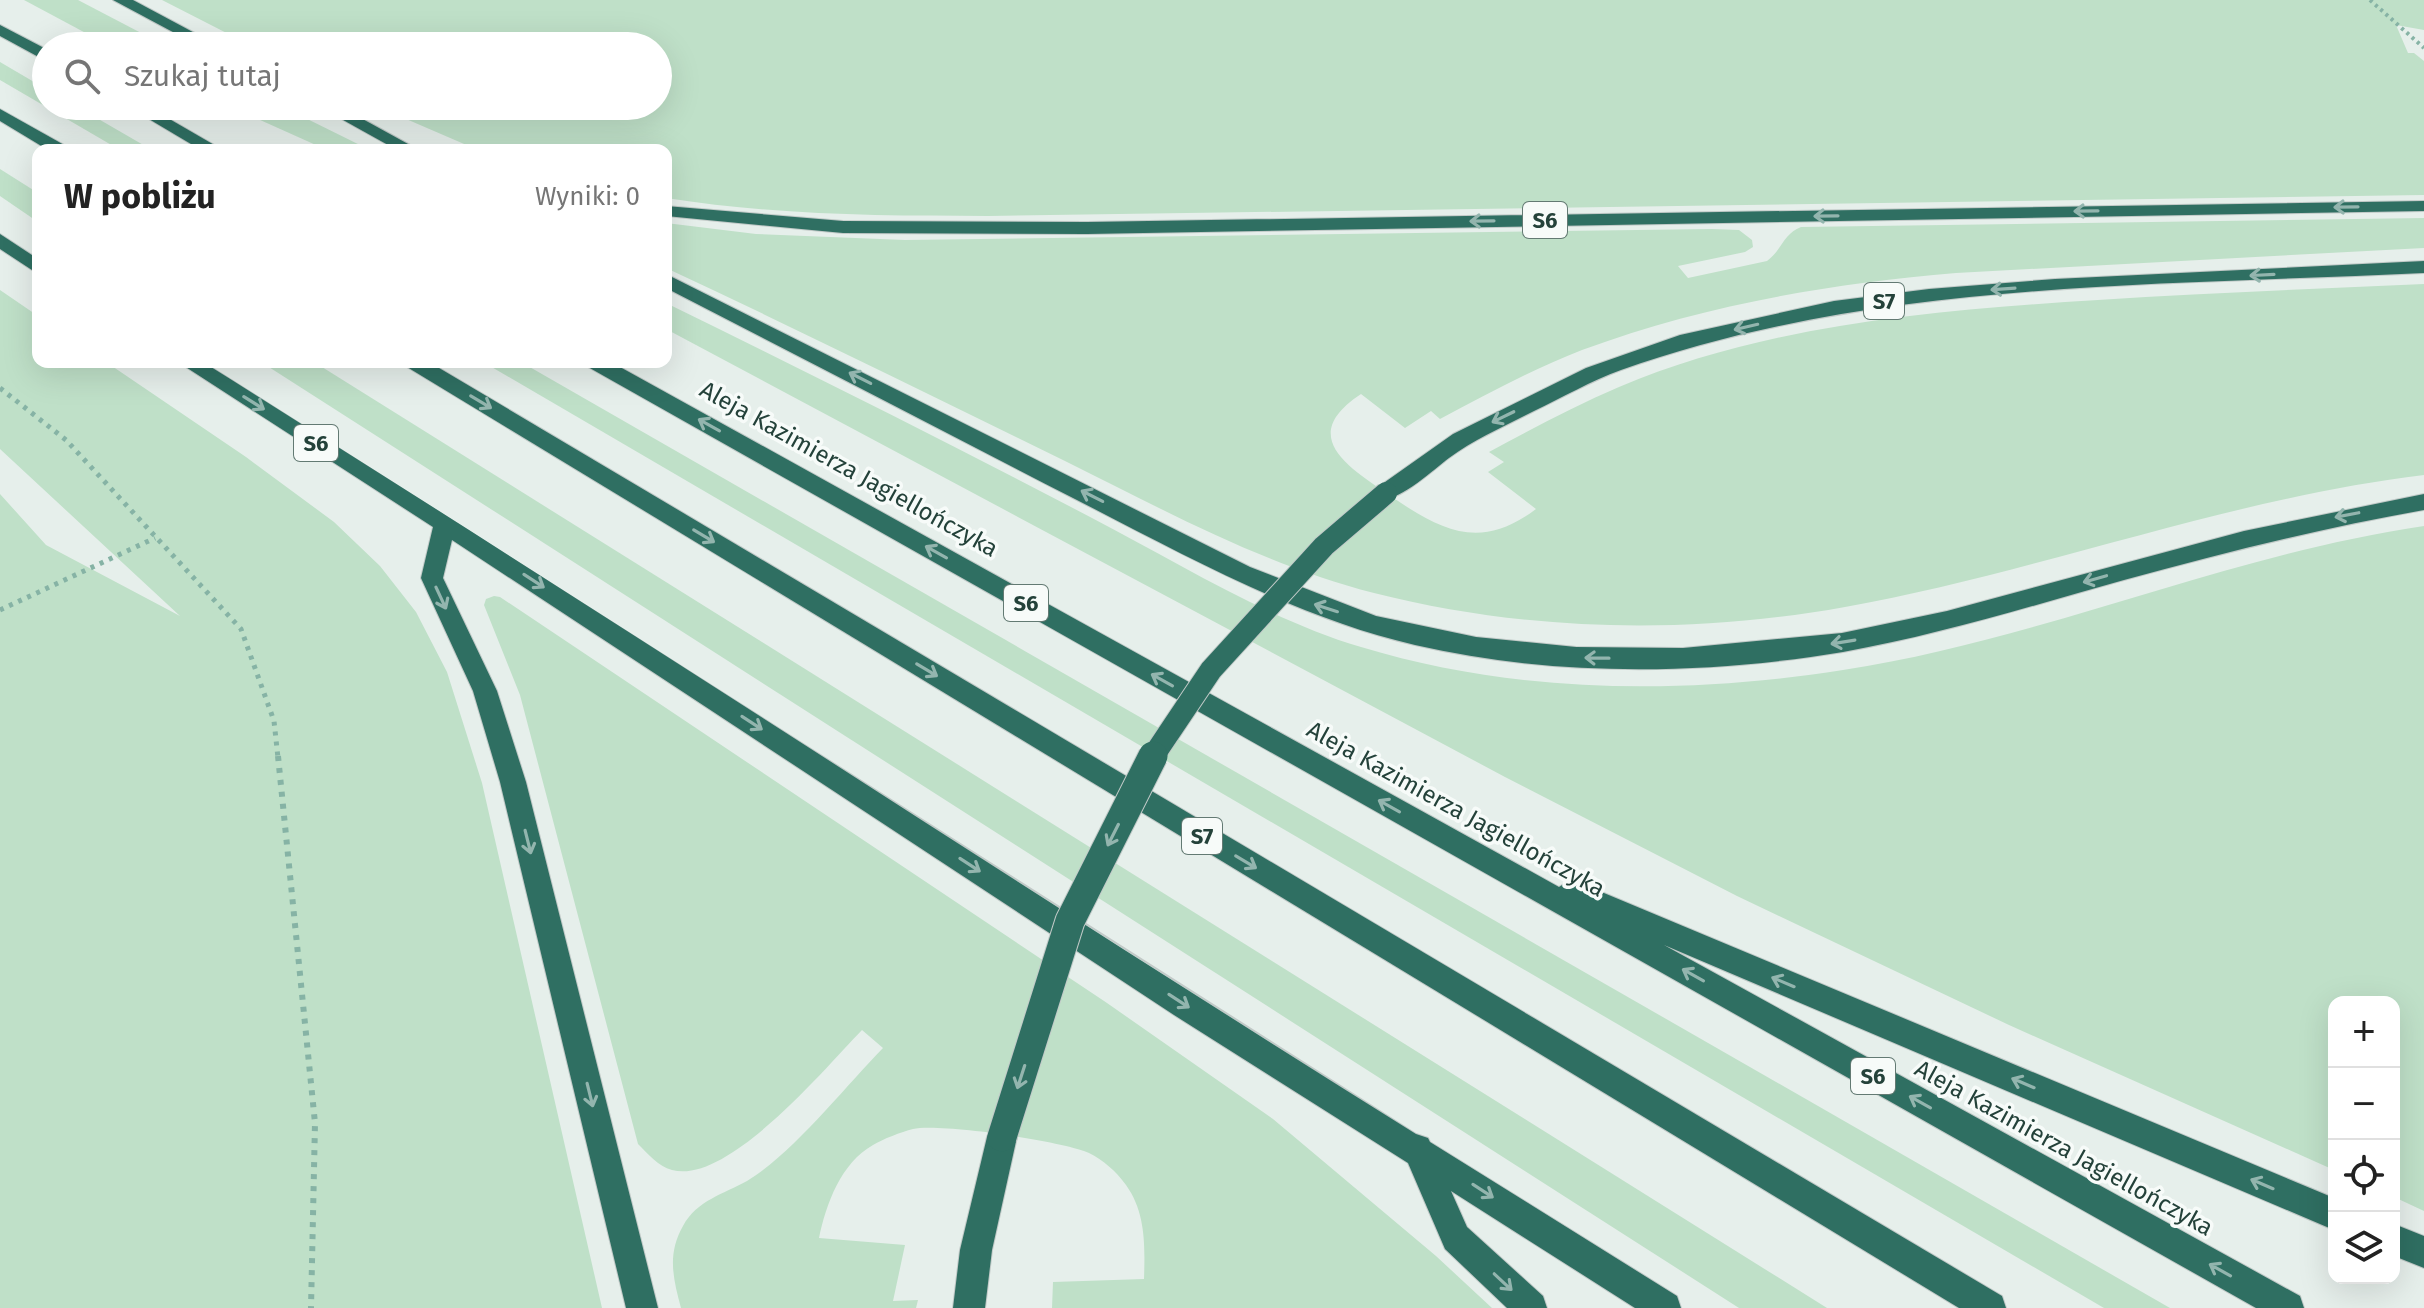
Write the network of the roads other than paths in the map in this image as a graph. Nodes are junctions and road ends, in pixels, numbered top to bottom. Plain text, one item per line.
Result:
1 (121, 0) edge
2 (0, 30) edge
3 (184, 32) edge
4 (32, 48) edge
5 (0, 114) edge
6 (160, 120) edge
7 (352, 120) edge
8 (392, 141) junction
9 (50, 144) edge
10 (203, 144) edge
11 (398, 144) edge
12 (403, 144) edge
13 (2424, 206) edge
14 (672, 212) edge
15 (0, 240) edge
16 (32, 264) edge
17 (2424, 267) edge
18 (672, 283) edge
19 (198, 368) edge
20 (424, 368) edge
21 (606, 368) edge
22 (2424, 502) edge
23 (445, 524) junction
24 (1458, 844) junction
25 (1417, 1149) junction
26 (2329, 1212) edge
27 (2400, 1242) edge
28 (2424, 1252) edge
29 (642, 1308) edge
30 (969, 1308) edge
31 (1531, 1308) edge
32 (1665, 1308) edge
33 (1990, 1308) edge
34 (2288, 1308) edge

1 - 3 highway
2 - 4 highway
5 - 9 highway
6 - 10 highway
7 - 8 highway
8 - 11 highway
8 - 12 highway
13 -> 14 highway, S6
15 - 16 highway
17 -> 30 highway, S7, bridge
22 -> 18 highway
19 -> 23 highway, S6
20 -> 33 highway, S7
24 -> 21 highway, Aleja Kazimierza Jagiellończyka / S6
23 -> 25 highway, S6
23 -> 29 highway
26 -> 24 highway
34 -> 24 highway, Aleja Kazimierza Jagiellończyka / S6
25 -> 31 highway
25 -> 32 highway, S6
27 - 28 highway

